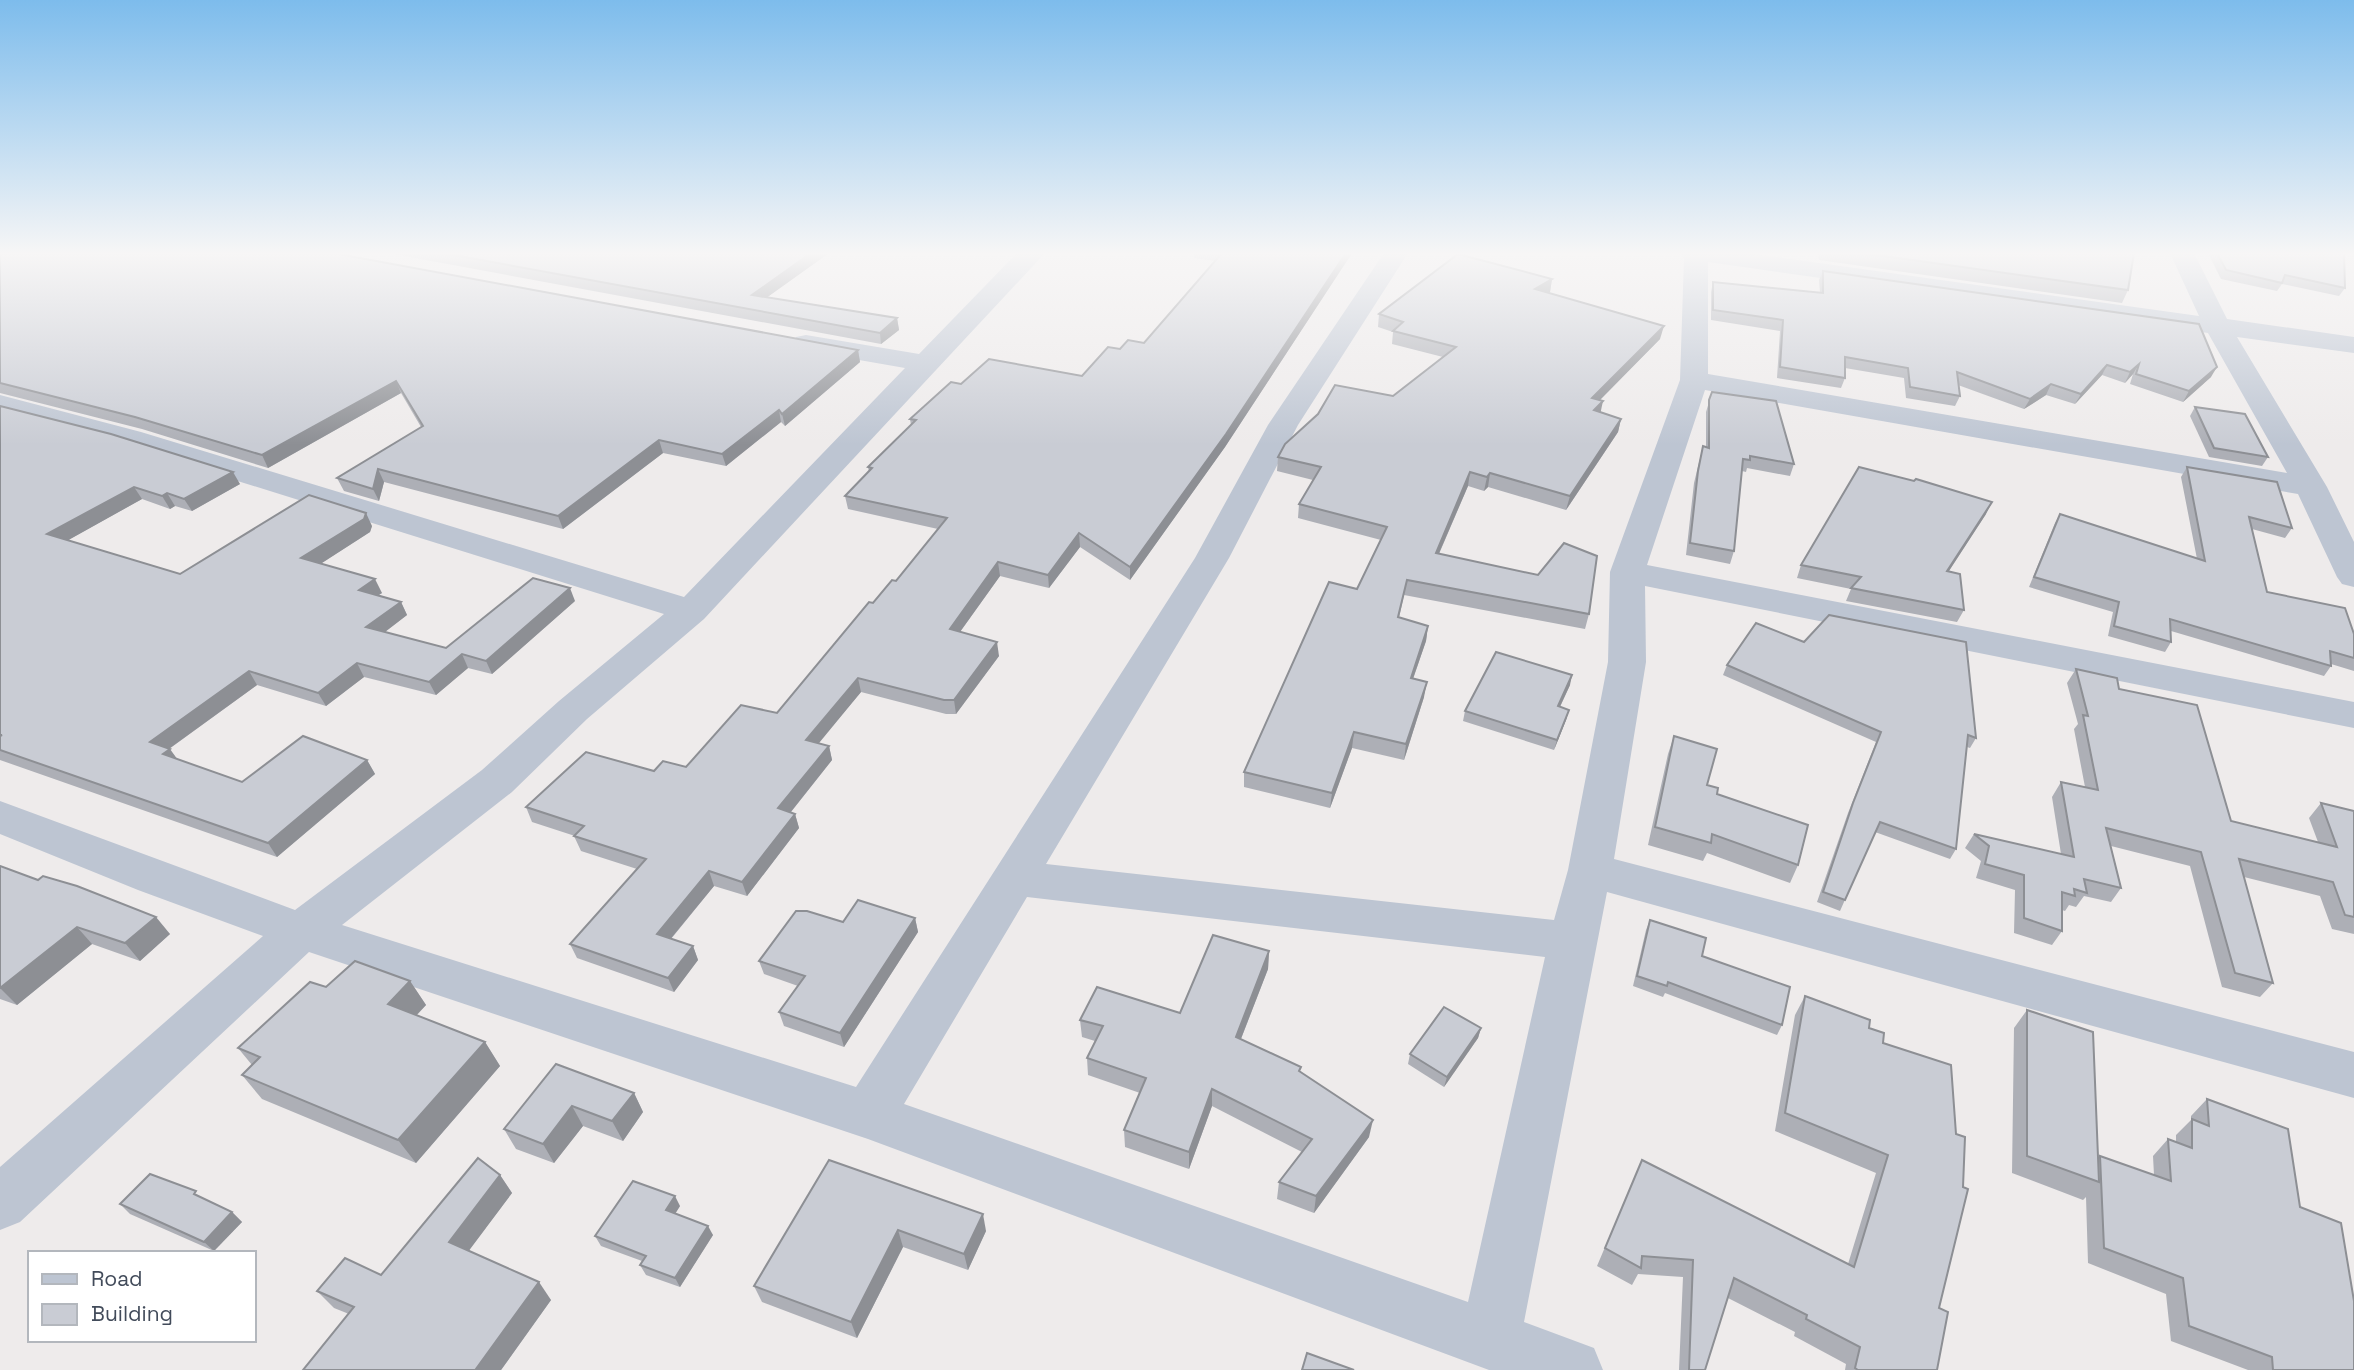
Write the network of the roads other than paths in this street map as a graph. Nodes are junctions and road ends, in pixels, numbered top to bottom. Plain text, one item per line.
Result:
1 (968, 317) edge
2 (1354, 317) edge
3 (1694, 317) edge
4 (2151, 317) edge
5 (2213, 317) edge
6 (2217, 326) junction
7 (783, 339) edge
8 (2354, 345) edge
9 (924, 363) junction
10 (1694, 380) junction
11 (0, 404) edge
12 (2311, 487) junction
13 (1627, 572) junction
14 (2354, 577) edge
15 (691, 611) junction
16 (2354, 715) edge
17 (0, 817) edge
18 (1590, 870) junction
19 (1012, 878) junction
20 (300, 931) junction
21 (1572, 941) junction
22 (2354, 1075) edge
23 (867, 1115) junction
24 (0, 1203) edge
25 (1490, 1340) junction
26 (1572, 1370) edge

1 - 9 street
2 - 19 street
3 - 10 street
4 - 6 street
5 - 6 street
6 - 8 street
6 - 12 street
7 - 9 street
9 - 15 street
10 - 12 street
10 - 13 street
11 - 15 street
12 - 14 street
13 - 16 street
13 - 18 street
15 - 20 street
17 - 20 street
18 - 21 street
18 - 22 street
19 - 21 street
19 - 23 street
20 - 23 street
20 - 24 street
21 - 25 street
23 - 25 street
25 - 26 street

